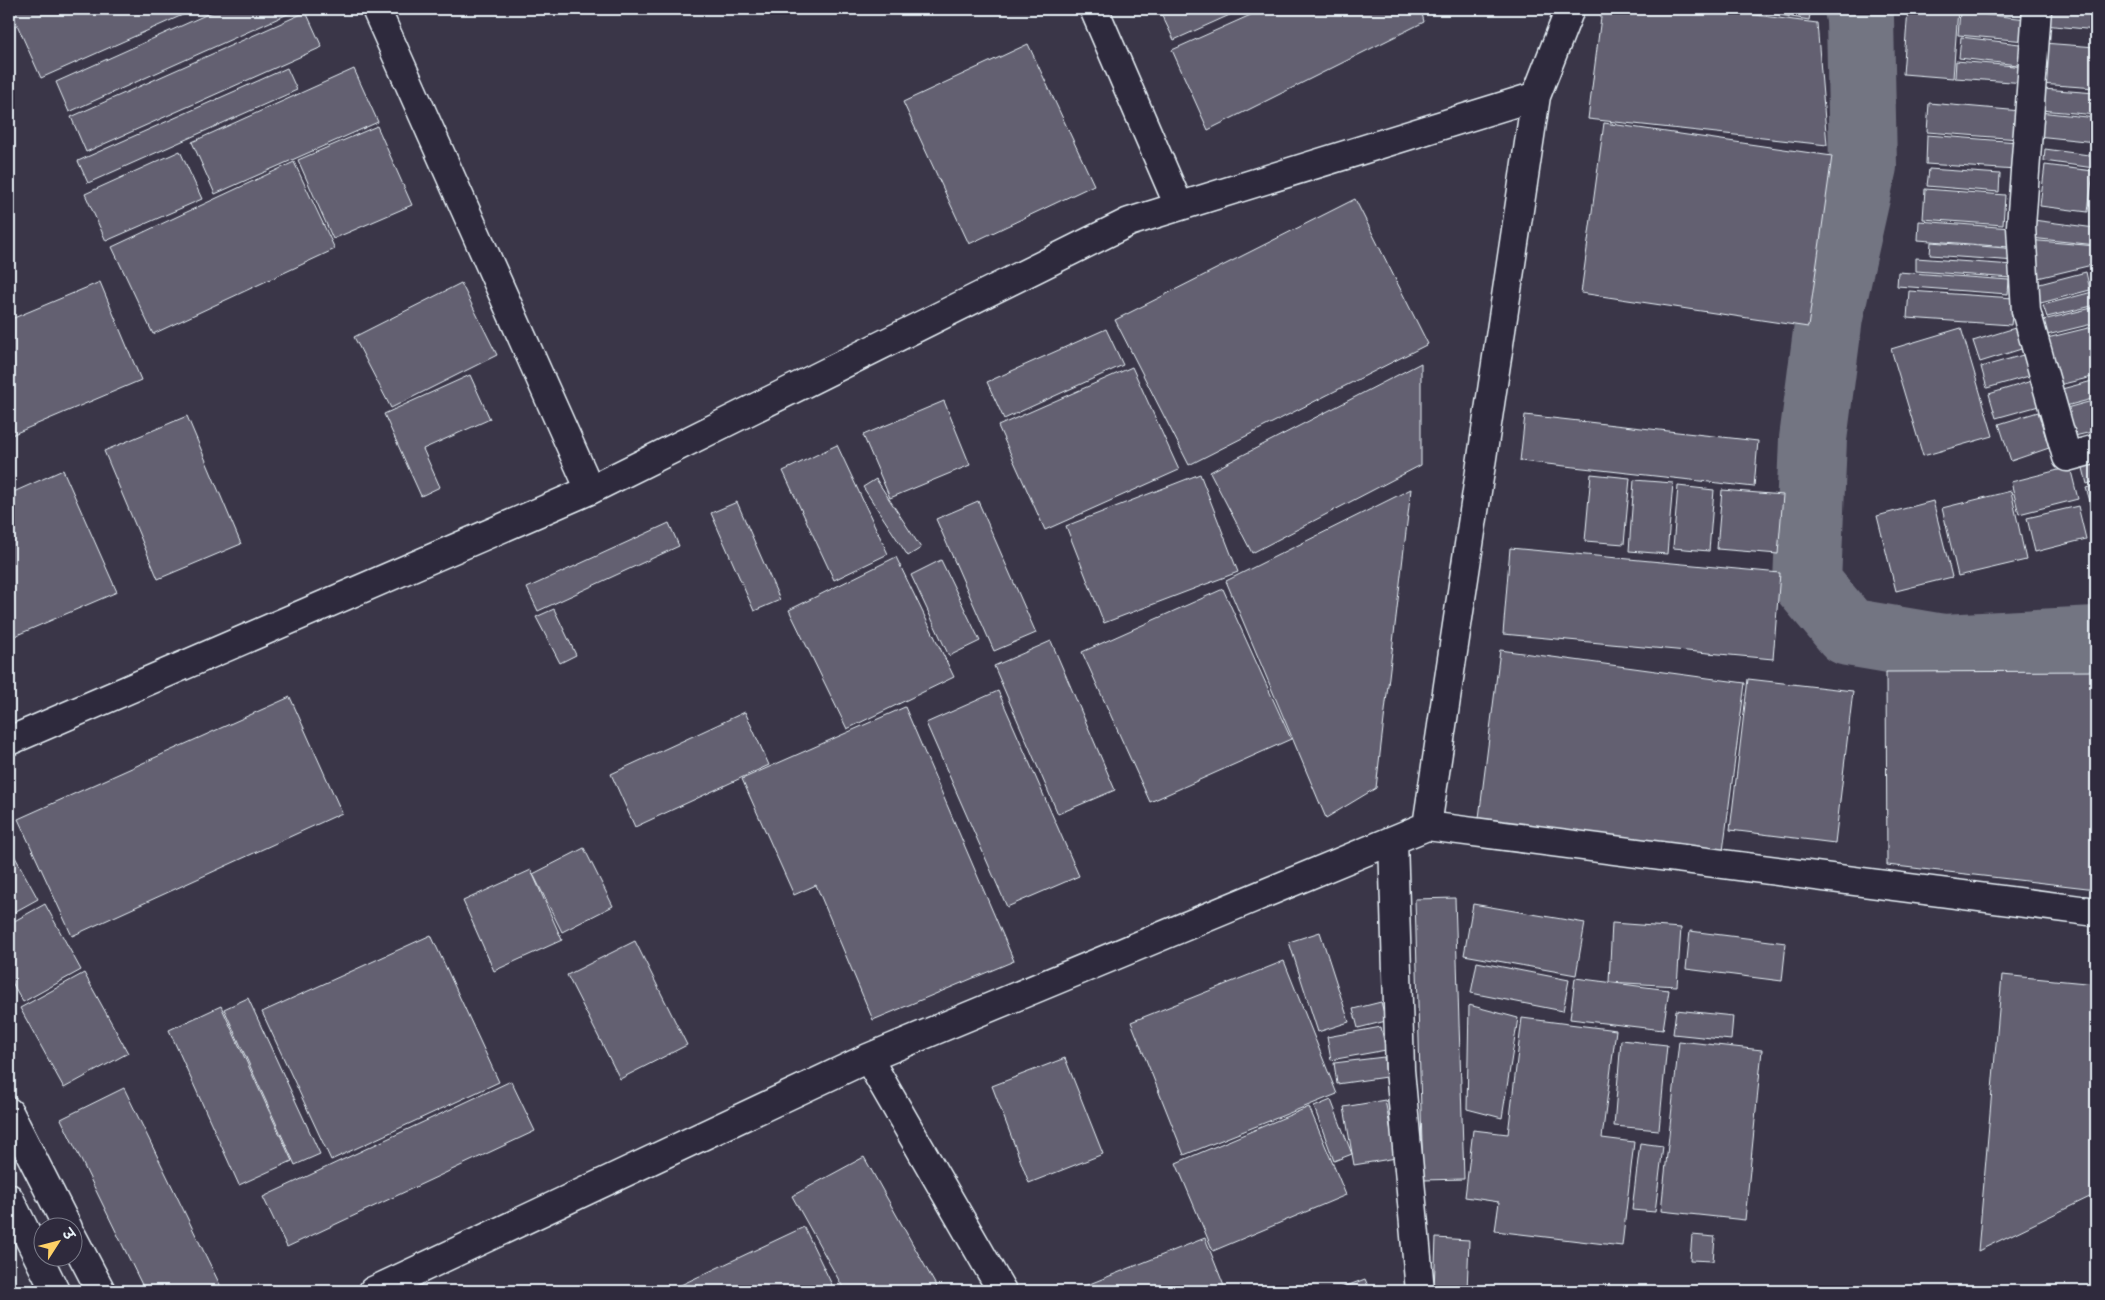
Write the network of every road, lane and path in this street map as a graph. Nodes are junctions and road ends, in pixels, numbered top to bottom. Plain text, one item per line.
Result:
1 (376, 9) edge
2 (1094, 9) edge
3 (1570, 9) edge
4 (2037, 9) edge
5 (1536, 96) junction
6 (1179, 206) junction
7 (2096, 449) edge
8 (590, 490) junction
9 (9, 741) edge
10 (1427, 826) junction
11 (1393, 840) junction
12 (2096, 912) edge
13 (868, 1058) junction
14 (9, 1112) edge
15 (9, 1198) edge
16 (63, 1218) edge
17 (82, 1255) edge
18 (55, 1291) edge
19 (101, 1291) edge
20 (373, 1291) edge
21 (1002, 1291) edge
22 (1420, 1291) edge

1 - 8 main road
2 - 6 main road
3 - 5 main road
4 - 7 main road
5 - 6 main road
5 - 10 main road
6 - 8 main road
8 - 9 main road
10 - 11 main road
10 - 12 main road
11 - 13 main road
11 - 22 main road
13 - 20 main road
13 - 21 main road
14 - 16 main road
15 - 18 main road
17 - 19 main road

